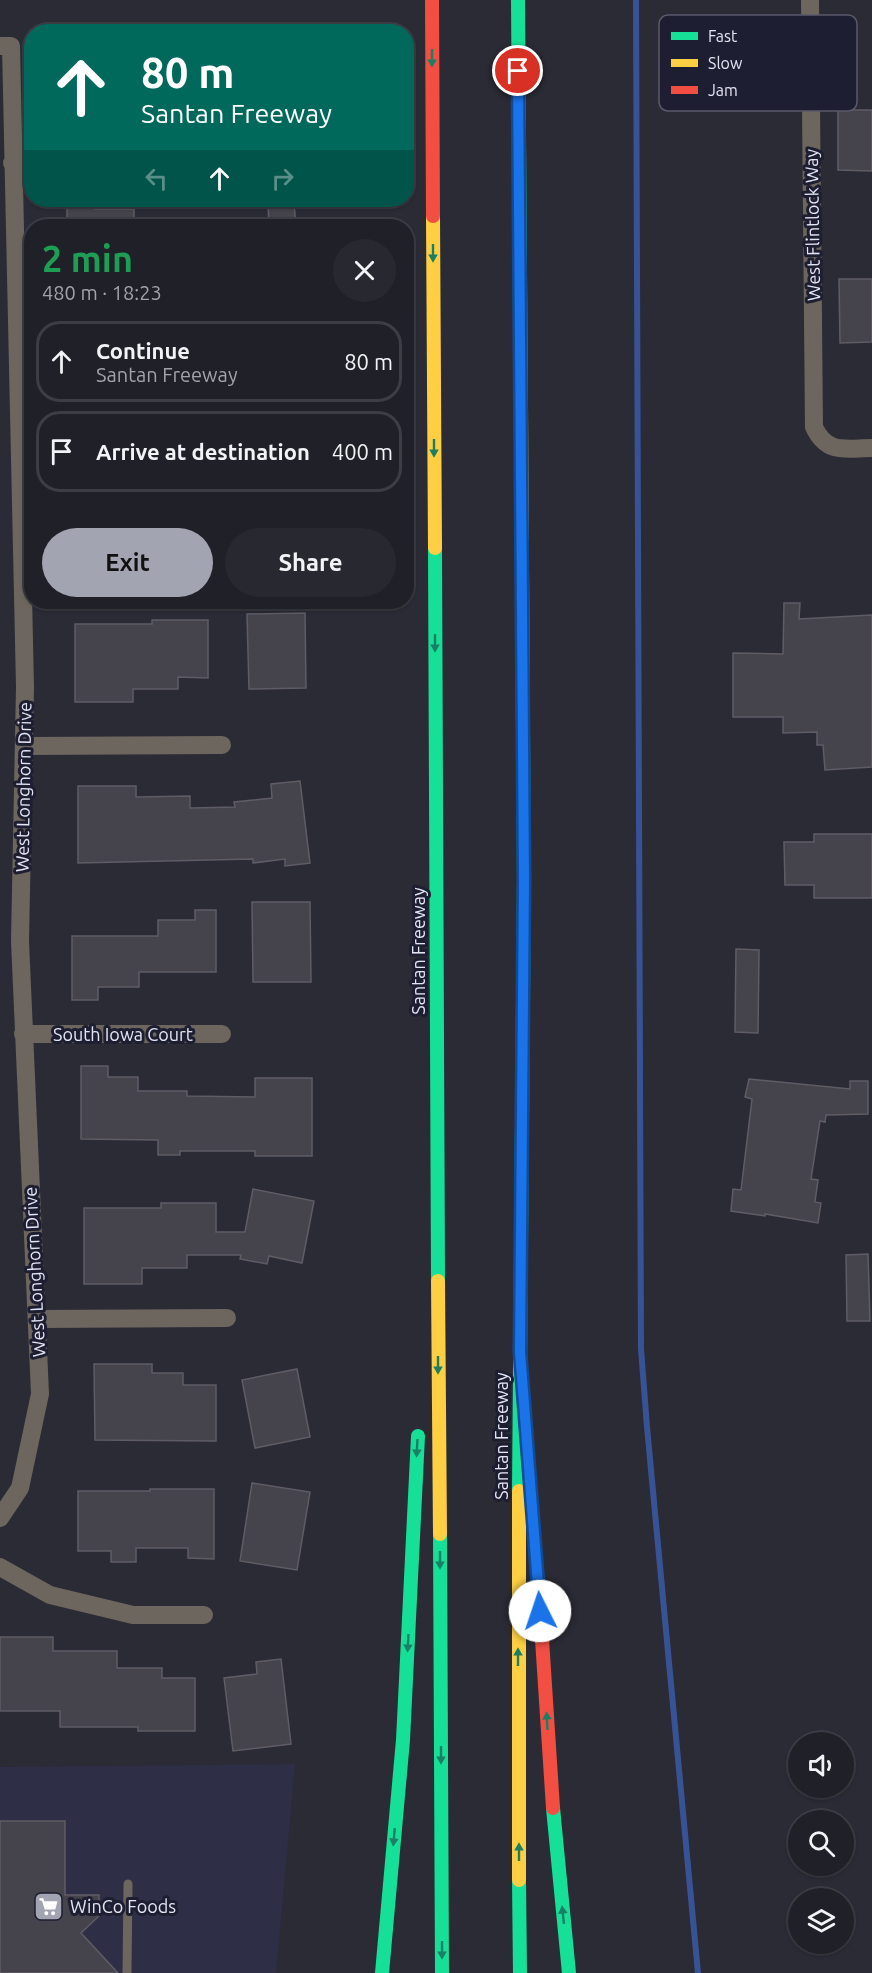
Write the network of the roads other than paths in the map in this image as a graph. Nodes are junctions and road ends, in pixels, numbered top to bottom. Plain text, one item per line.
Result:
1 (432, 0) edge
2 (518, 0) edge
3 (810, 0) edge
4 (810, 15) edge
5 (6, 46) edge
6 (811, 111) edge
7 (12, 163) junction
8 (24, 163) edge
9 (24, 417) edge
10 (872, 447) edge
11 (25, 609) edge
12 (24, 746) junction
13 (222, 746) dead end
14 (23, 1034) junction
15 (222, 1035) dead end
16 (438, 1264) junction
17 (37, 1318) junction
18 (226, 1318) dead end
19 (520, 1352) junction
20 (424, 1364) dead end
21 (419, 1420) dead end
22 (533, 1516) dead end
23 (0, 1518) edge
24 (537, 1563) dead end
25 (0, 1567) edge
26 (204, 1615) dead end
27 (128, 1884) dead end
28 (127, 1973) edge
29 (382, 1973) edge
30 (442, 1973) edge
31 (520, 1973) edge
32 (569, 1973) edge

1 -> 16 highway, Santan Freeway
2 - 19 highway, Santan Freeway
3 - 4 street, West Flintlock Way
5 - 7 street, West Longhorn Drive
6 - 10 street, West Flintlock Way
7 - 8 street
7 - 9 street, West Longhorn Drive
11 - 12 street, West Longhorn Drive
12 - 13 street
12 - 14 street, West Longhorn Drive
14 - 15 street, South Iowa Court
14 - 17 street, West Longhorn Drive
16 - 20 highway
16 -> 30 highway, Santan Freeway
17 - 18 street
17 - 23 street, West Longhorn Drive
19 - 22 highway
31 -> 19 highway, Santan Freeway
21 -> 29 highway
32 -> 24 highway
25 - 26 street
27 - 28 lane

